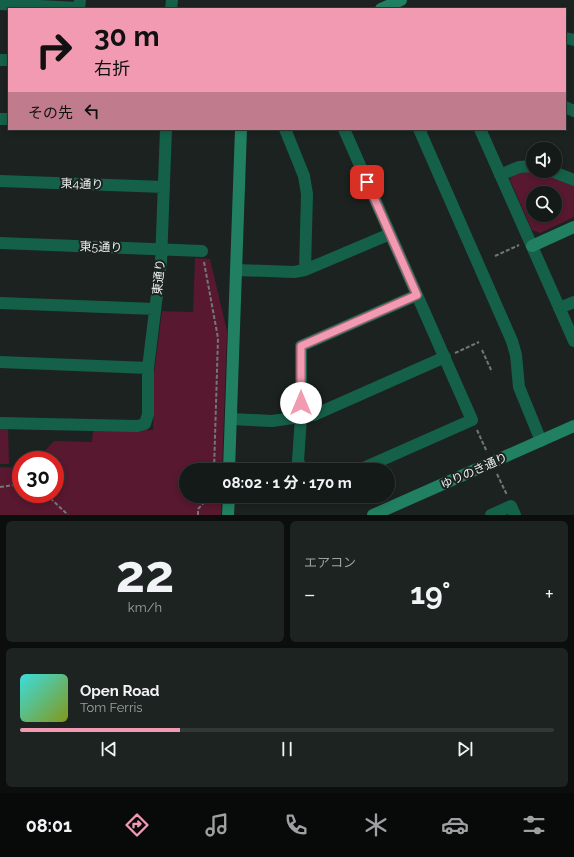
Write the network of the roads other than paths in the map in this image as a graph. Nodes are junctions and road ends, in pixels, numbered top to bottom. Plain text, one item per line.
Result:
1 (80, 0) edge
2 (401, 0) edge
3 (0, 4) edge
4 (383, 8) edge
5 (166, 130) edge
6 (241, 130) edge
7 (285, 130) edge
8 (344, 130) edge
9 (419, 130) edge
10 (480, 130) edge
11 (526, 166) edge
12 (500, 175) junction
13 (562, 175) edge
14 (574, 180) edge
15 (0, 181) edge
16 (164, 187) junction
17 (574, 227) edge
18 (390, 234) junction
19 (0, 243) edge
20 (531, 243) junction
21 (162, 249) junction
22 (202, 251) road end
23 (237, 270) junction
24 (305, 270) junction
25 (417, 295) junction
26 (574, 302) edge
27 (0, 303) edge
28 (559, 308) junction
29 (155, 309) junction
30 (574, 342) edge
31 (444, 357) junction
32 (0, 362) edge
33 (148, 368) junction
34 (301, 418) junction
35 (231, 419) junction
36 (0, 423) edge
37 (574, 426) edge
38 (541, 441) junction
39 (230, 463) edge
40 (299, 463) edge
41 (375, 463) edge
42 (229, 503) edge
43 (228, 515) edge
44 (374, 515) edge
45 (491, 515) edge
46 (515, 515) edge

1 - 3 street
2 - 4 street
5 - 16 street, 東通り
6 - 23 street
7 - 24 street
8 - 18 street
9 - 38 street
10 - 12 street
11 - 12 street
12 - 20 street
13 - 14 street
15 - 16 street, 東4通り
16 - 21 street, 東通り
17 - 20 street
18 - 24 street
18 - 25 street
19 - 21 street, 東5通り
20 - 28 street
21 - 22 street, 東5通り
21 - 29 street, 東通り
23 - 24 street
23 - 35 street
25 - 31 street
25 - 34 street
26 - 28 street
27 - 29 street
28 - 30 street
29 - 33 street, 東通り
31 - 34 street
31 - 41 street
32 - 33 street
33 - 36 street, 東通り
34 - 35 street
34 - 40 street
35 - 39 street
37 - 38 street, ゆりのき通り
38 - 44 street, ゆりのき通り
42 - 43 street
45 - 46 street

